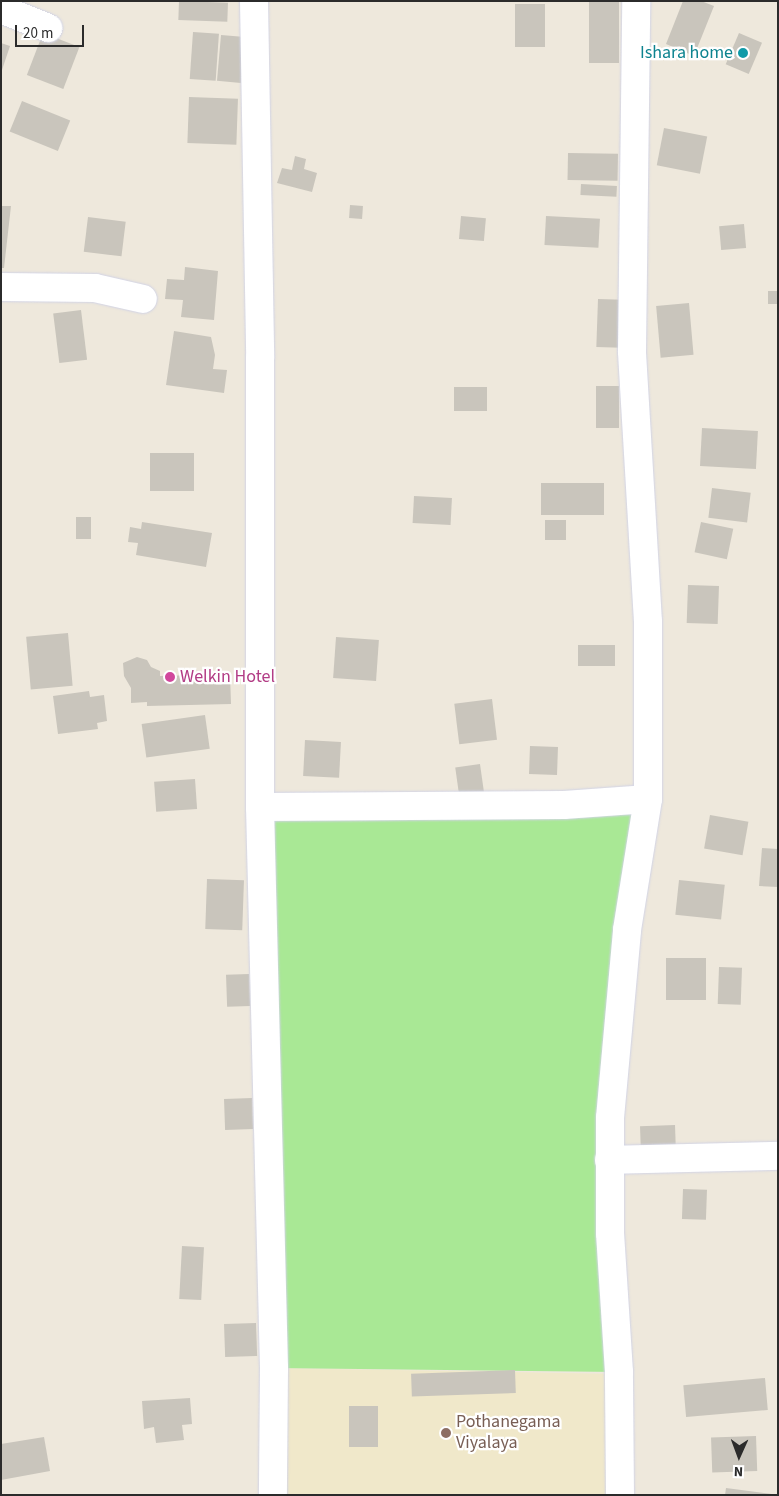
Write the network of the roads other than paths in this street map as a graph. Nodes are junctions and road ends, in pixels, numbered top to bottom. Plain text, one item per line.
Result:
1 (254, 1) edge
2 (636, 1) edge
3 (1, 9) edge
4 (48, 28) dead end
5 (1, 287) edge
6 (142, 300) dead end
7 (648, 799) junction
8 (260, 807) junction
9 (778, 1156) edge
10 (609, 1160) junction
11 (273, 1495) edge
12 (620, 1495) edge

1 - 8 street
2 - 7 street
3 - 4 street
5 - 6 street
7 - 8 street
7 - 10 street
8 - 11 street
9 - 10 street
10 - 12 street

